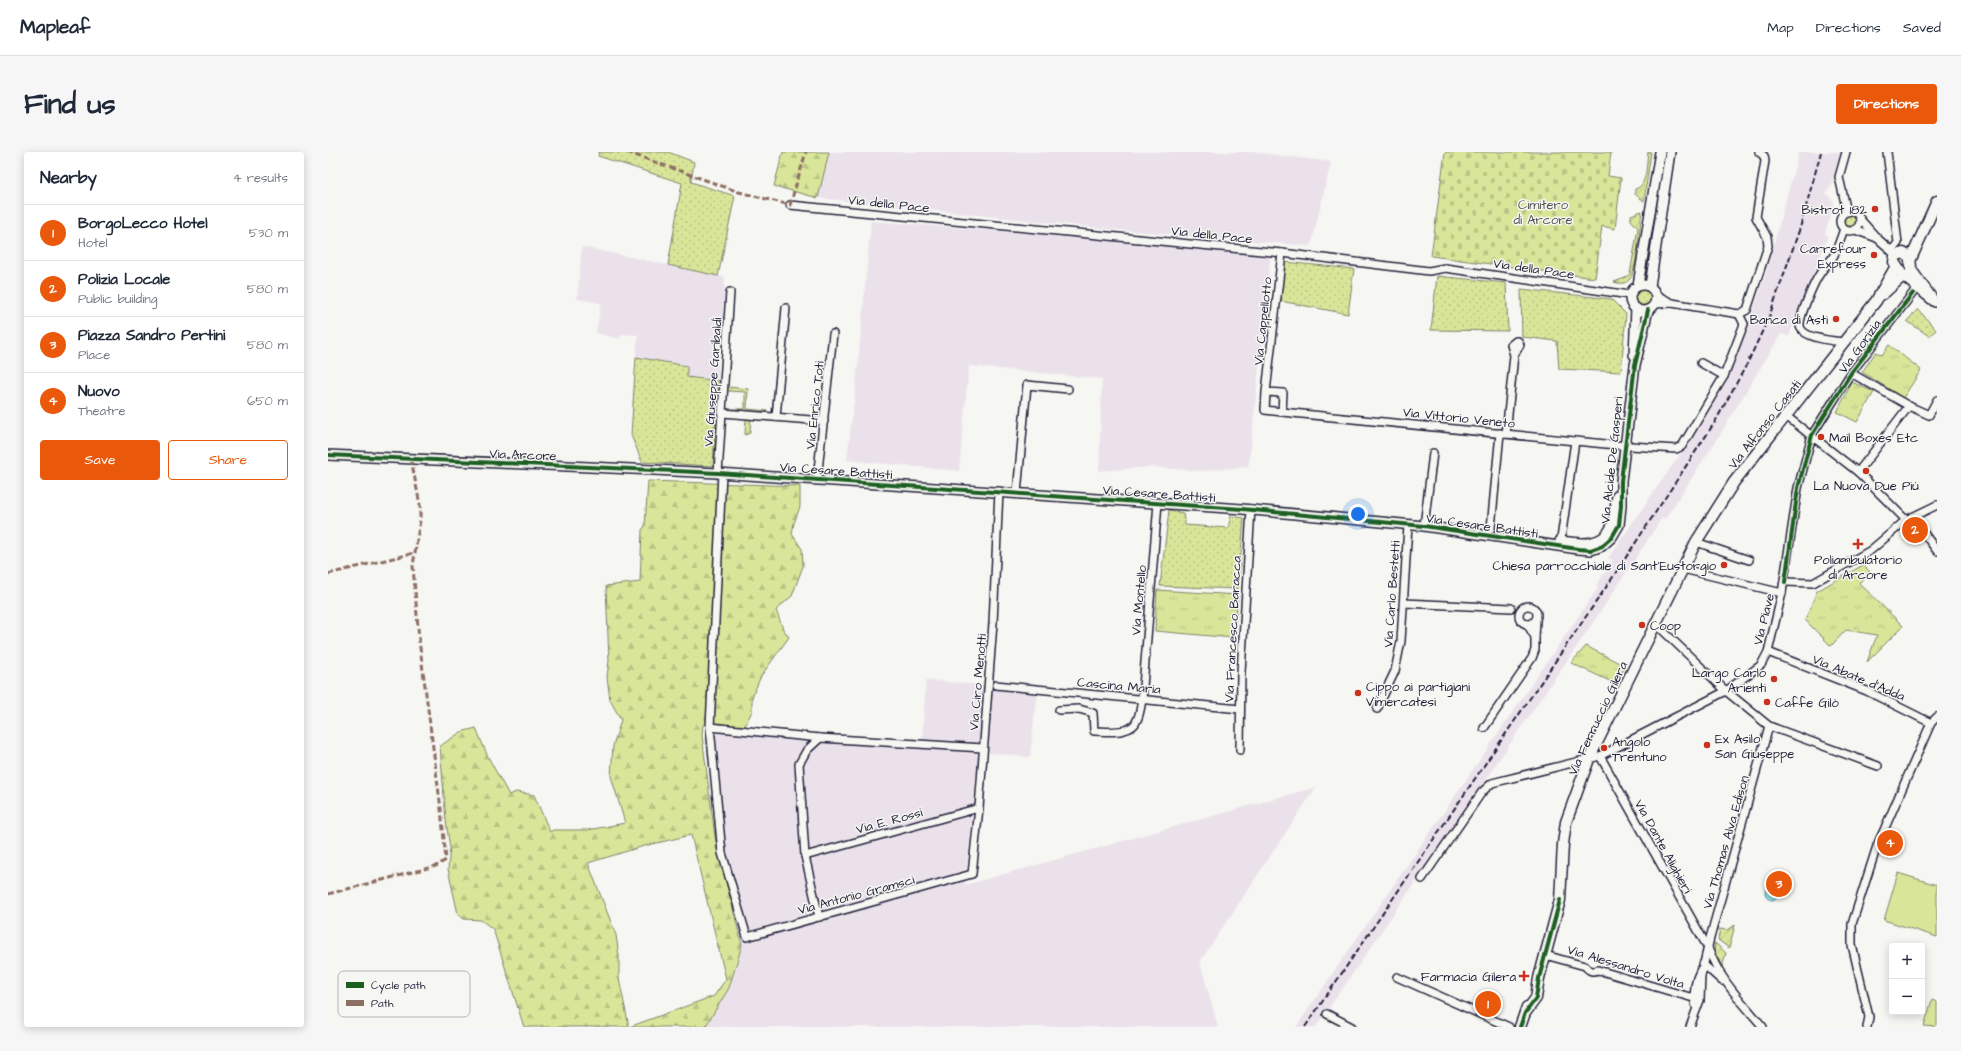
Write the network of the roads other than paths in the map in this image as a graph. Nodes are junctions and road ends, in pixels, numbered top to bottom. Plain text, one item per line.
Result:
1 (1660, 152) edge
2 (1670, 152) edge
3 (1759, 152) edge
4 (1846, 152) edge
5 (1887, 152) edge
6 (790, 205) dead end
7 (1935, 205) edge
8 (1847, 212) junction
9 (1860, 219) junction
10 (1844, 229) junction
11 (1855, 230) junction
12 (1877, 238) junction
13 (1282, 253) junction
14 (1903, 258) junction
15 (1896, 266) junction
16 (1903, 277) junction
17 (1638, 285) junction
18 (1650, 286) junction
19 (730, 292) dead end
20 (1912, 293) dead end
21 (1630, 295) junction
22 (1876, 301) junction
23 (1653, 303) junction
24 (1936, 303) edge
25 (786, 308) dead end
26 (1636, 308) junction
27 (1739, 314) junction
28 (833, 334) dead end
29 (1844, 342) junction
30 (1514, 356) dead end
31 (1701, 363) dead end
32 (1635, 365) junction
33 (1851, 373) junction
34 (1724, 376) junction
35 (1068, 389) dead end
36 (1266, 392) junction
37 (1937, 400) edge
38 (1909, 406) junction
39 (1282, 412) junction
40 (723, 413) junction
41 (1291, 413) joint
42 (1786, 416) junction
43 (776, 417) junction
44 (824, 421) junction
45 (1503, 434) junction
46 (1812, 435) junction
47 (1575, 441) junction
48 (1625, 446) junction
49 (1433, 453) dead end
50 (328, 455) edge
51 (1858, 472) junction
52 (720, 473) junction
53 (817, 479) junction
54 (999, 491) junction
55 (1017, 493) junction
56 (1158, 503) junction
57 (1937, 505) edge
58 (1251, 509) junction
59 (1909, 519) junction
60 (1408, 525) junction
61 (1424, 526) junction
62 (1490, 528) dead end
63 (1696, 542) junction
64 (1561, 543) junction
65 (1595, 545) joint
66 (1937, 551) edge
67 (1749, 560) dead end
68 (1683, 569) junction
69 (1785, 582) junction
70 (1782, 593) junction
71 (1404, 602) junction
72 (1521, 611) junction
73 (1536, 621) junction
74 (1527, 624) junction
75 (1657, 624) junction
76 (1535, 638) junction
77 (1768, 652) junction
78 (996, 685) dead end
79 (1726, 691) junction
80 (1142, 699) junction
81 (1240, 709) junction
82 (1377, 709) dead end
83 (1059, 710) dead end
84 (1937, 717) edge
85 (1931, 723) junction
86 (1769, 726) junction
87 (710, 727) junction
88 (1484, 728) dead end
89 (820, 738) junction
90 (983, 748) junction
91 (1240, 750) dead end
92 (1600, 756) junction
93 (1589, 759) junction
94 (1878, 766) dead end
95 (979, 808) junction
96 (805, 856) junction
97 (972, 874) joint
98 (1422, 879) dead end
99 (819, 917) junction
100 (747, 937) joint
101 (1708, 948) junction
102 (1545, 955) junction
103 (1703, 964) junction
104 (1714, 974) junction
105 (1397, 977) dead end
106 (1702, 983) junction
107 (1725, 983) junction
108 (1697, 1000) junction
109 (1327, 1014) dead end
110 (1352, 1027) edge
111 (1509, 1027) edge
112 (1520, 1027) edge
113 (1690, 1027) edge
114 (1763, 1027) edge
115 (1867, 1027) edge

1 - 17 street
2 - 18 street
3 - 27 street
4 - 8 street
5 - 14 street
6 - 13 street, Via della Pace
7 - 14 main road
8 - 9 street
8 - 10 street
9 - 11 street
9 - 12 street
10 - 11 street
10 - 29 street
11 - 12 street
12 - 14 street
13 - 21 street, Via della Pace
13 - 36 street, Via Cappellotto
14 - 15 main road
14 - 16 main road
14 - 24 street
15 - 16 main road
15 - 22 main road
16 - 22 main road
16 - 24 street
17 - 18 street
17 - 21 street
18 - 23 street
19 - 40 street, Via Giuseppe Garibaldi
20 - 33 street, Via Gorizia
21 - 26 street
22 - 29 main road, Via Alfonso Casati
23 - 26 street
23 - 27 street
23 - 32 street, Via Alcide De Gasperi
25 - 43 street
26 - 32 street, Via Alcide De Gasperi
27 - 34 street
28 - 44 street, Via Enrico Toti
29 - 42 main road, Via Alfonso Casati
30 - 45 street
31 - 34 street
32 - 48 street, Via Alcide De Gasperi
33 - 38 street
33 - 46 street, Via Gorizia
34 - 48 street
35 - 55 street
36 - 39 street, Via Cappellotto
36 - 39 street
37 - 38 street
38 - 51 street
39 - 41 street, Via Cappellotto
40 - 43 street
40 - 52 street, Via Giuseppe Garibaldi
41 - 45 street, Via Vittorio Veneto
42 - 46 street
42 - 63 main road, Via Alfonso Casati
43 - 44 street
44 - 53 street, Via Enrico Toti
45 - 47 street, Via Vittorio Veneto
45 - 62 street
46 - 51 street
46 - 69 street, Via Gorizia
47 - 48 street, Via Vittorio Veneto
47 - 64 street
48 - 65 street, Via Alcide De Gasperi
49 - 61 street
50 - 52 street, Via Arcore
51 - 59 street
52 - 53 street, Via Cesare Battisti
52 - 87 street, Via Giuseppe Garibaldi
53 - 54 street, Via Cesare Battisti
54 - 55 street, Via Cesare Battisti
54 - 90 street, Via Ciro Menotti
55 - 56 street, Via Cesare Battisti
56 - 58 street, Via Cesare Battisti
56 - 80 street, Via Montello
57 - 59 street
58 - 60 street, Via Cesare Battisti
58 - 81 street, Via Francesco Baracca
59 - 66 street
59 - 69 street
60 - 61 street, Via Cesare Battisti
60 - 71 street, Via Carlo Bestetti
61 - 64 street, Via Cesare Battisti
63 - 67 street
63 - 68 main road, Via Alfonso Casati
64 - 65 street, Via Cesare Battisti
68 - 70 street
68 - 75 main road, Via Ferruccio Gilera
69 - 70 street, Via Piave
70 - 77 street, Via Piave
71 - 72 street
71 - 82 street, Via Carlo Bestetti
72 - 73 street
72 - 74 street
73 - 74 street
73 - 76 street
74 - 76 street
75 - 79 street
75 - 93 main road, Via Ferruccio Gilera
76 - 88 street
77 - 79 street, Via Piave
77 - 85 street, Via Abate d'Adda
78 - 80 street, Cascina Maria
79 - 86 street
79 - 92 street, Via Piave
80 - 81 street, Cascina Maria
80 - 83 street, Via Montello
81 - 91 street, Via Francesco Baracca
84 - 85 street
85 - 115 street
86 - 94 street
86 - 101 street, Via Thomas Alva Edison
87 - 89 street
87 - 100 street, Via Giuseppe Garibaldi
89 - 90 street
89 - 96 street
90 - 95 street, Via Ciro Menotti
92 - 93 street, Via Piave
92 - 101 street, Via Dante Alighieri
93 - 98 street, Via Piave
93 - 102 main road, Via Ferruccio Gilera
95 - 96 street, Via E. Rossi
95 - 97 street, Via Ciro Menotti
96 - 99 street
97 - 99 street, Via Antonio Gramsci
99 - 100 street, Via Antonio Gramsci
101 - 103 street, Via Thomas Alva Edison
101 - 107 street, Via Dante Alighieri
102 - 108 street, Via Alessandro Volta
102 - 112 main road, Via Ferruccio Gilera
103 - 104 street
103 - 106 street, Via Thomas Alva Edison
103 - 108 street, Via Thomas Alva Edison
104 - 106 street
104 - 107 street
105 - 111 street
106 - 108 street, Via Thomas Alva Edison
107 - 114 street
108 - 113 street, Via Thomas Alva Edison
109 - 110 street

